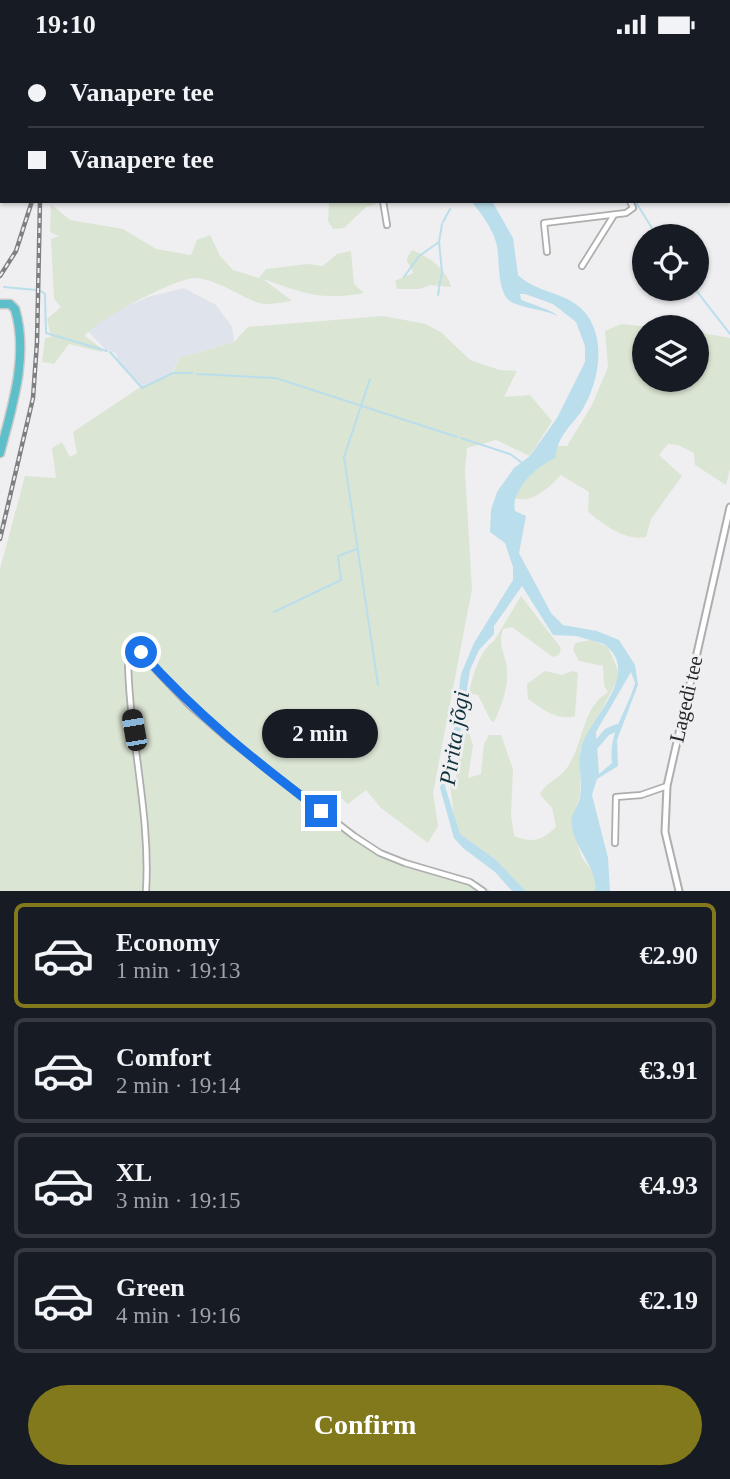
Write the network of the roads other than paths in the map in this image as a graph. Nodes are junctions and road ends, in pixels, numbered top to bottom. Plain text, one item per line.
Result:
1 (383, 203) edge
2 (631, 203) edge
3 (615, 215) junction
4 (387, 225) dead end
5 (547, 252) dead end
6 (582, 266) dead end
7 (0, 303) edge
8 (0, 453) edge
9 (730, 507) edge
10 (667, 786) junction
11 (615, 843) dead end
12 (146, 891) edge
13 (483, 891) edge
14 (679, 891) edge

1 - 4 street
2 - 3 street
3 - 5 street
3 - 6 street
7 - 8 highway
9 - 10 street, Lagedi tee
10 - 11 street
10 - 14 street, Lagedi tee
12 - 13 street

